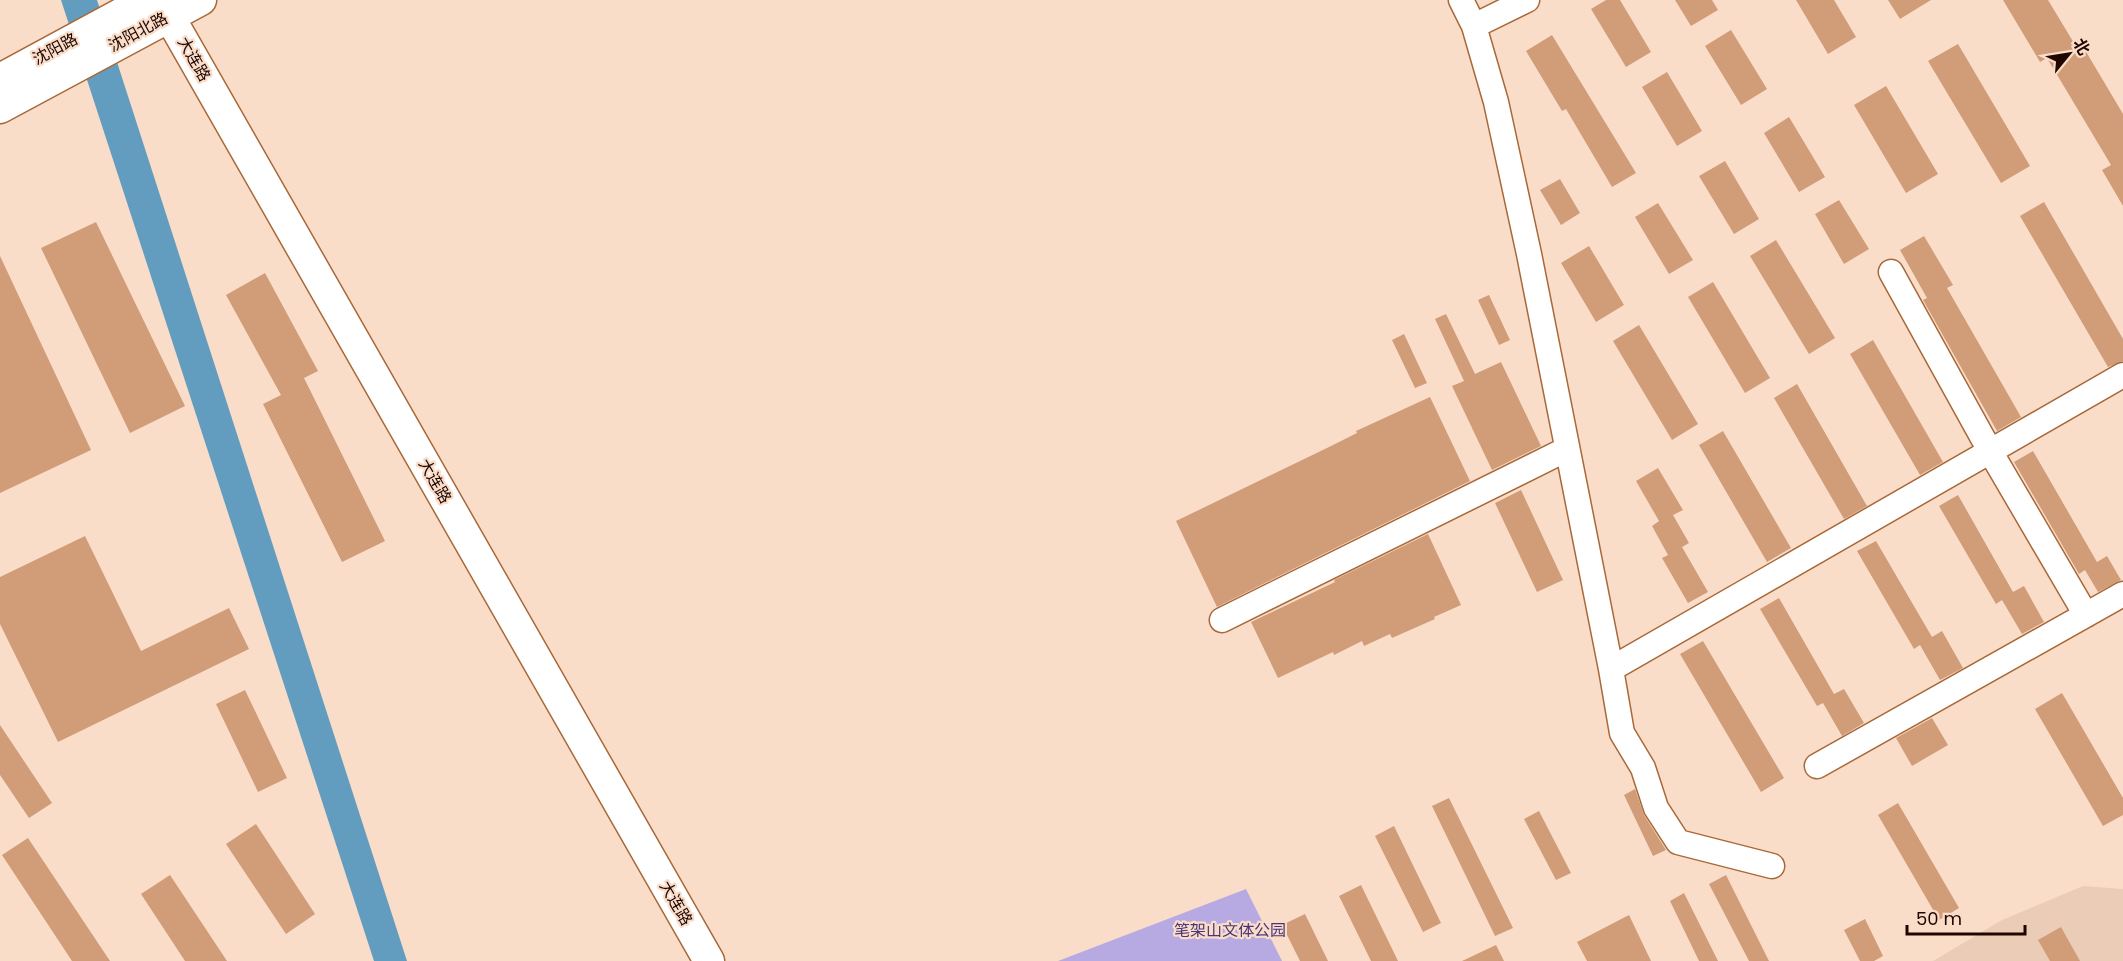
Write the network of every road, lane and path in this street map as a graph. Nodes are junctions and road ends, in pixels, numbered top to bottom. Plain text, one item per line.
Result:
1 (201, 0) edge
2 (1461, 0) edge
3 (1527, 0) edge
4 (159, 5) edge
5 (1474, 26) junction
6 (72, 54) junction
7 (0, 79) edge
8 (0, 108) edge
9 (1891, 272) dead end
10 (2123, 375) edge
11 (1567, 449) junction
12 (1990, 451) junction
13 (2123, 594) edge
14 (2086, 615) junction
15 (1222, 620) dead end
16 (1611, 669) junction
17 (1817, 766) dead end
18 (1772, 867) dead end
19 (709, 961) edge

1 - 4 main road, 沈阳北路
2 - 5 street
3 - 5 street
4 - 6 main road, 沈阳北路
4 - 19 main road, 大连路
5 - 11 street
6 - 7 main road, 沈阳路
6 - 8 main road, 沈阳路
9 - 12 street
10 - 12 street
11 - 15 street
11 - 16 street
12 - 14 street
12 - 16 street
13 - 14 street
14 - 17 street
16 - 18 street

